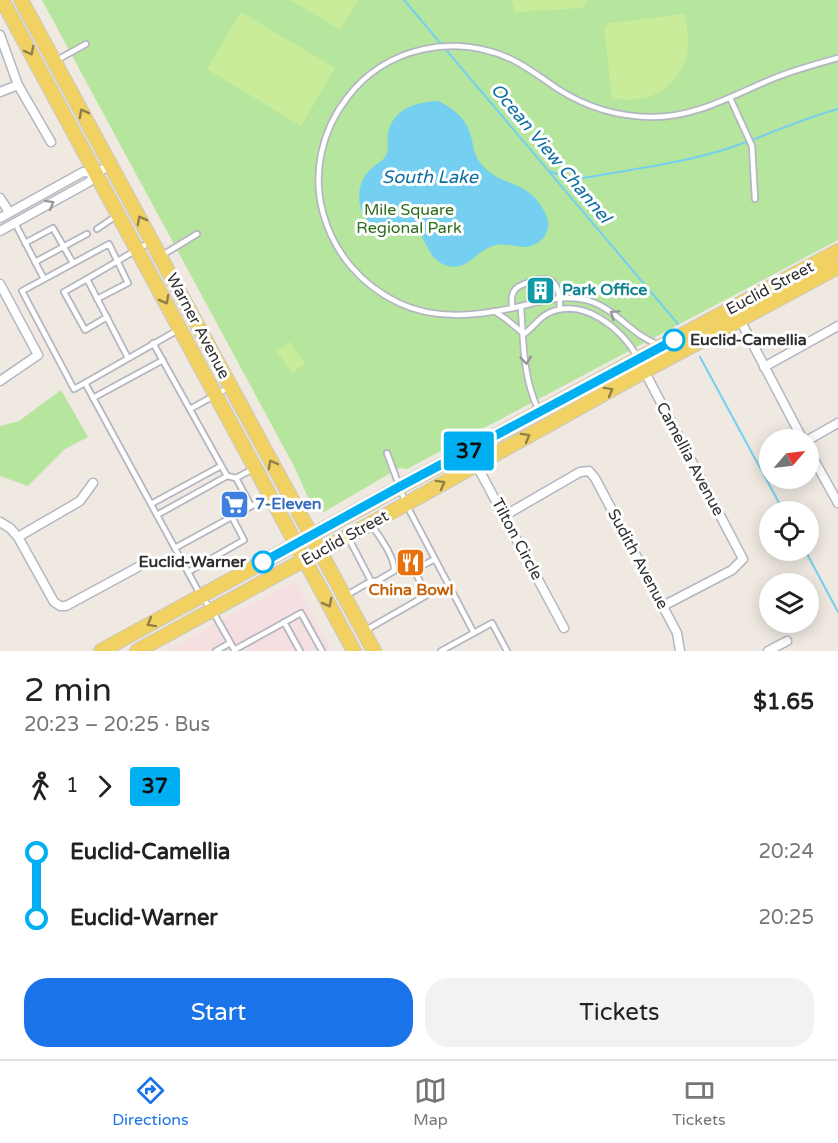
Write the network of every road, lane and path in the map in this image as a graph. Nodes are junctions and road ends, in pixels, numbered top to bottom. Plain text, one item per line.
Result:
1 (2, 0) edge
2 (21, 0) edge
3 (0, 35) edge
4 (86, 44) dead end
5 (838, 58) edge
6 (55, 61) junction
7 (18, 85) junction
8 (0, 92) edge
9 (730, 98) junction
10 (51, 142) dead end
11 (111, 165) junction
12 (96, 173) junction
13 (0, 198) edge
14 (755, 199) dead end
15 (9, 213) junction
16 (119, 214) junction
17 (0, 218) edge
18 (15, 223) junction
19 (97, 229) dead end
20 (0, 231) edge
21 (87, 234) dead end
22 (196, 234) dead end
23 (152, 241) junction
24 (25, 243) junction
25 (64, 247) junction
26 (137, 249) junction
27 (838, 251) edge
28 (160, 256) junction
29 (117, 261) junction
30 (35, 262) junction
31 (73, 263) junction
32 (838, 267) edge
33 (44, 279) junction
34 (87, 279) junction
35 (0, 284) edge
36 (560, 297) junction
37 (97, 299) junction
38 (521, 306) junction
39 (512, 308) junction
40 (733, 308) junction
41 (560, 309) junction
42 (494, 311) junction
43 (107, 317) junction
44 (740, 321) junction
45 (838, 326) edge
46 (180, 329) junction
47 (524, 334) junction
48 (153, 343) junction
49 (662, 346) junction
50 (128, 357) junction
51 (163, 360) junction
52 (641, 365) junction
53 (764, 367) junction
54 (0, 381) edge
55 (85, 383) junction
56 (231, 387) junction
57 (216, 395) junction
58 (93, 398) junction
59 (190, 409) junction
60 (540, 412) junction
61 (838, 423) edge
62 (799, 429) edge
63 (819, 433) edge
64 (470, 451) junction
65 (387, 453) dead end
66 (477, 464) junction
67 (221, 466) junction
68 (255, 468) junction
69 (819, 469) edge
70 (227, 477) junction
71 (236, 478) junction
72 (93, 483) dead end
73 (399, 487) junction
74 (270, 496) junction
75 (838, 503) edge
76 (151, 504) junction
77 (406, 504) junction
78 (251, 506) junction
79 (157, 515) junction
80 (504, 516) junction
81 (232, 517) junction
82 (0, 522) edge
83 (370, 524) junction
84 (312, 536) junction
85 (18, 537) junction
86 (348, 537) junction
87 (296, 545) junction
88 (175, 548) junction
89 (321, 552) junction
90 (435, 559) junction
91 (305, 560) junction
92 (138, 567) dead end
93 (188, 572) junction
94 (371, 581) junction
95 (201, 596) junction
96 (345, 596) junction
97 (663, 606) junction
98 (212, 610) junction
99 (284, 622) junction
100 (564, 628) dead end
101 (363, 632) junction
102 (474, 633) junction
103 (787, 641) dead end
104 (230, 643) junction
105 (234, 650) edge
106 (678, 650) edge
107 (101, 651) edge
108 (136, 651) edge
109 (216, 651) edge
110 (300, 651) edge
111 (322, 651) edge
112 (354, 651) edge
113 (374, 651) edge
114 (441, 651) edge
115 (507, 651) edge
116 (768, 651) edge

1 -> 12 main road, Warner Avenue
2 - 6 main road, Warner Avenue
3 - 7 street
4 - 6 lane
5 - 9 lane
11 -> 6 main road, Warner Avenue
7 - 8 street
7 - 10 street
9 - 14 lane
9 - 42 lane
11 - 12 street
23 -> 11 main road, Warner Avenue
12 - 15 street
12 - 16 main road, Warner Avenue
18 -> 12 street
13 - 15 street
15 - 17 street
16 - 19 lane
16 - 26 main road, Warner Avenue
18 - 20 street
18 - 24 lane
21 - 25 lane
22 - 28 lane
23 - 26 lane
23 - 28 main road, Warner Avenue
24 - 25 lane
24 - 30 lane
25 - 30 lane
25 - 31 lane
26 - 29 lane
26 -> 46 main road, Warner Avenue
27 - 40 main road, Euclid Street
28 - 56 main road, Warner Avenue
29 - 31 lane
29 - 34 lane
29 - 37 lane
30 - 33 lane
31 - 33 lane
32 - 44 main road, Euclid Street
33 - 55 lane
34 - 37 lane
34 - 43 lane
35 - 54 street
36 - 38 lane
36 - 39 lane
36 - 41 lane
49 -> 36 lane
37 - 43 lane
38 - 39 lane
38 - 47 lane
39 - 42 lane
40 - 44 street
40 - 49 main road, Euclid Street
41 - 47 lane
41 - 52 lane
42 - 47 lane
43 - 50 lane
44 - 52 main road, Euclid Street
44 - 53 street
45 - 53 street
46 - 48 lane
46 - 57 main road, Warner Avenue
47 -> 60 lane
48 - 50 lane
48 - 51 lane
49 - 52 main road, Euclid Street
50 - 55 lane
51 - 58 lane
51 - 59 lane
52 - 60 main road, Euclid Street
66 -> 52 main road, Euclid Street
52 - 97 street, Camellia Avenue
53 - 62 street
55 - 58 lane
56 - 57 lane
84 -> 56 main road, Warner Avenue
57 - 59 lane
57 - 68 main road, Warner Avenue
58 - 76 lane
59 - 67 lane
60 - 64 main road, Euclid Street
61 - 63 street
64 - 66 street, Tilton Circle
64 - 73 main road, Euclid Street
65 - 73 lane
77 -> 66 main road, Euclid Street
66 - 80 street, Tilton Circle
67 - 70 lane
67 - 76 lane
68 - 71 lane
68 - 74 main road, Warner Avenue
69 - 75 street
70 - 71 lane
70 - 79 lane
71 - 78 lane
72 - 85 street
73 - 77 lane
73 - 84 main road, Euclid Street
74 - 78 lane
74 - 87 main road, Warner Avenue
76 - 79 lane
77 - 83 main road, Euclid Street
77 - 90 lane
78 - 81 lane
79 - 88 lane
80 - 97 street, Sudith Avenue
80 - 100 street, Tilton Circle
81 - 88 lane
81 - 93 lane
82 - 85 street
83 - 86 main road, Euclid Street
83 - 94 lane
84 - 87 main road, Euclid Street
84 - 89 main road, Warner Avenue
85 - 92 street
86 - 89 main road, Euclid Street
86 - 94 lane
87 - 91 main road, Warner Avenue
87 - 95 main road, Euclid Street
88 - 93 lane
89 - 91 main road, Euclid Street
89 - 96 main road, Warner Avenue
90 - 101 lane
90 - 102 lane
91 - 98 main road, Euclid Street
91 -> 112 main road, Warner Avenue
93 - 95 lane
94 - 96 lane
95 - 98 lane
95 -> 107 main road, Euclid Street
96 - 101 main road, Warner Avenue
97 - 106 street, Sudith Avenue
98 - 104 lane
98 - 108 main road, Euclid Street
99 - 105 lane
99 - 110 lane
99 - 111 lane
101 - 113 main road, Warner Avenue
102 - 114 lane
102 - 115 lane
103 - 116 street
104 - 105 lane
104 - 109 lane

